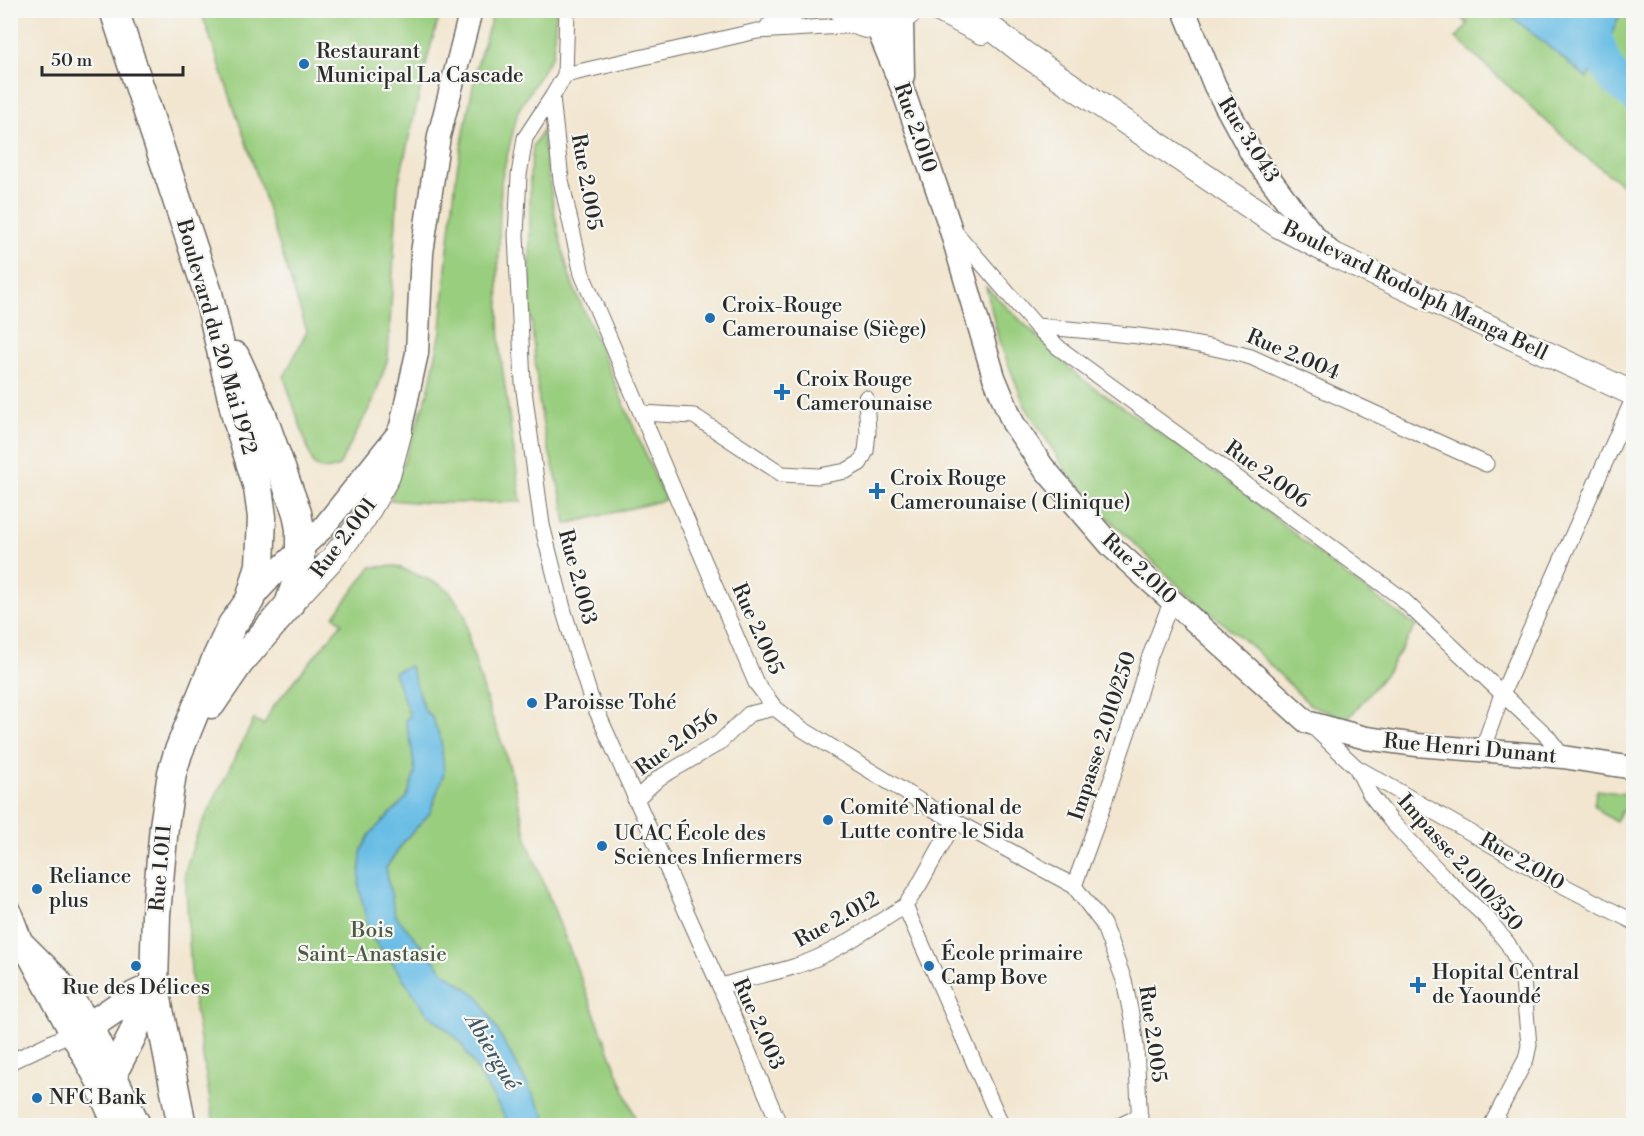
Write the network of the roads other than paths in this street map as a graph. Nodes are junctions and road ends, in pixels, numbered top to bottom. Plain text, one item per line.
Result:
1 (114, 10) edge
2 (471, 10) edge
3 (567, 10) edge
4 (806, 10) edge
5 (841, 10) edge
6 (939, 10) edge
7 (968, 10) edge
8 (1184, 10) edge
9 (907, 15) edge
10 (869, 26) junction
11 (757, 31) junction
12 (1025, 54) junction
13 (565, 75) junction
14 (903, 90) junction
15 (552, 97) junction
16 (949, 224) junction
17 (1334, 255) junction
18 (208, 293) junction
19 (1036, 326) junction
20 (1634, 396) edge
21 (866, 398) dead end
22 (642, 413) junction
23 (400, 431) junction
24 (1486, 464) dead end
25 (300, 550) junction
26 (250, 600) junction
27 (1172, 600) junction
28 (289, 604) junction
29 (1502, 694) junction
30 (775, 708) junction
31 (1307, 722) junction
32 (1482, 751) junction
33 (178, 753) junction
34 (1563, 758) junction
35 (1356, 767) junction
36 (1634, 768) edge
37 (635, 800) junction
38 (955, 821) junction
39 (1074, 886) junction
40 (904, 906) junction
41 (10, 912) edge
42 (1634, 922) edge
43 (153, 985) junction
44 (720, 987) junction
45 (81, 1029) junction
46 (10, 1062) edge
47 (108, 1081) junction
48 (1140, 1121) edge
49 (118, 1125) edge
50 (140, 1125) edge
51 (182, 1125) edge
52 (780, 1125) edge
53 (1002, 1125) edge
54 (1119, 1125) edge
55 (1491, 1125) edge

1 - 18 highway, Boulevard du 20 Mai 1972
2 - 23 main road
3 - 13 street, Rue 2.003
4 - 11 street
5 - 10 main road
6 - 12 main road
7 - 12 main road
8 - 17 main road, Rue 3.043
9 - 10 main road
9 - 14 main road
10 - 11 street
10 - 14 main road, Rue 2.010
11 - 13 street
12 - 17 main road, Boulevard Rodolph Manga Bell
13 - 15 street, Rue 2.003
14 - 16 main road, Rue 2.010
15 - 22 street, Rue 2.005
15 - 37 street, Rue 2.003
16 - 19 street, Rue 2.006
16 - 27 main road, Rue 2.010
17 - 20 main road, Boulevard Rodolph Manga Bell
18 - 25 highway
18 - 26 highway, Boulevard du 20 Mai 1972
19 - 24 street, Rue 2.004
19 - 29 street, Rue 2.006
20 - 29 street
21 - 22 street
22 - 30 street, Rue 2.005
23 - 25 main road
23 - 28 main road, Rue 2.001
25 - 26 main road
25 - 28 highway
26 - 33 highway, Rue 1.011
27 - 31 main road, Rue 2.010
27 - 39 street, Impasse 2.010/250
28 - 33 highway, Rue 1.011
29 - 32 street
29 - 34 street, Rue 2.006
30 - 37 street, Rue 2.056
30 - 38 street, Rue 2.005
31 - 32 main road, Rue Henri Dunant
31 - 35 street, Rue 2.010
32 - 34 main road, Rue Henri Dunant
33 - 43 highway, Rue 1.011
34 - 36 main road, Rue Henri Dunant
35 - 42 street, Rue 2.010
35 - 55 street, Impasse 2.010/350
37 - 44 street, Rue 2.003
38 - 39 street, Rue 2.005
38 - 40 street
39 - 48 street, Rue 2.005
40 - 44 street, Rue 2.012
40 - 53 street
41 - 45 main road
43 - 45 highway
43 - 47 highway
43 - 51 highway
44 - 52 street, Rue 2.003
45 - 46 street
45 - 47 main road
47 - 49 highway
47 - 50 main road
48 - 54 street

